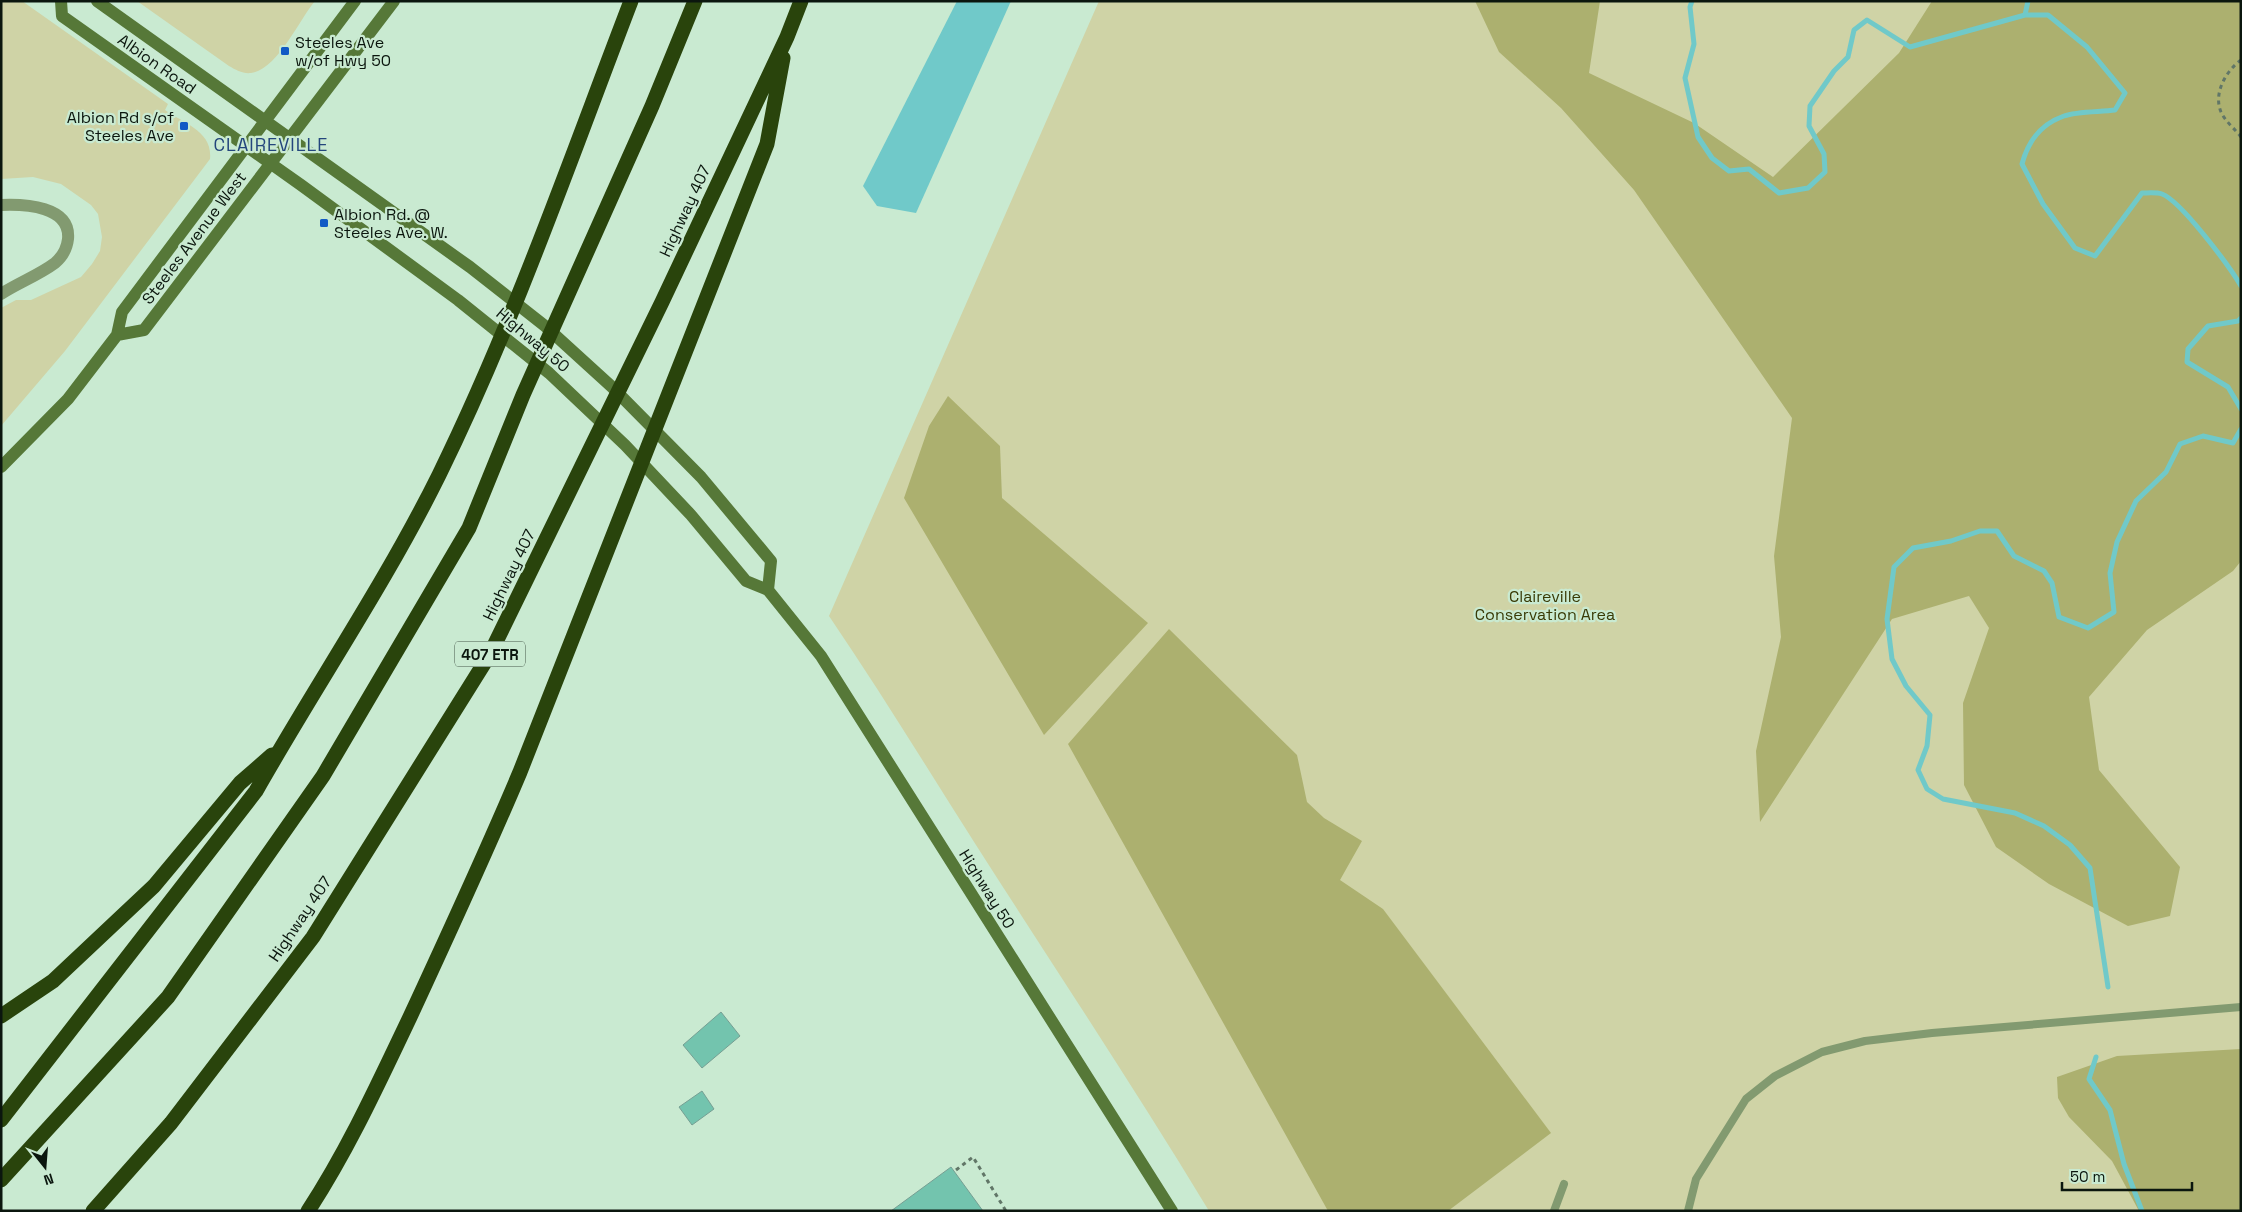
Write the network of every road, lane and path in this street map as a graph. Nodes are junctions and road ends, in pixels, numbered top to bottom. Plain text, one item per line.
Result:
1 (61, 1) edge
2 (97, 1) edge
3 (355, 1) edge
4 (394, 1) edge
5 (631, 1) edge
6 (695, 1) edge
7 (801, 1) edge
8 (787, 37) junction
9 (2241, 60) edge
10 (266, 120) junction
11 (2241, 137) edge
12 (291, 138) junction
13 (246, 146) junction
14 (271, 164) junction
15 (1, 205) edge
16 (1, 294) edge
17 (117, 336) junction
18 (1, 467) edge
19 (768, 590) junction
20 (281, 748) junction
21 (2241, 1007) edge
22 (1, 1016) edge
23 (1, 1120) edge
24 (956, 1170) dead end
25 (1, 1180) edge
26 (1564, 1184) dead end
27 (92, 1211) edge
28 (308, 1211) edge
29 (1006, 1211) edge
30 (1172, 1211) edge
31 (1554, 1211) edge
32 (1688, 1211) edge

1 - 13 main road, Albion Road
2 - 10 main road, Albion Road
3 - 10 main road, Steeles Avenue West
4 - 12 main road, Steeles Avenue West
5 - 20 highway
6 - 25 highway
7 - 8 highway, Highway 407 / 407 ETR
8 - 27 highway, Highway 407 / 407 ETR
8 - 28 highway
9 - 11 path
10 - 12 main road, Albion Road
10 - 13 main road, Steeles Avenue West
12 - 14 main road, Steeles Avenue West
12 - 19 main road, Highway 50
13 - 14 main road, Highway 50
13 - 17 main road, Steeles Avenue West
14 - 17 main road, Steeles Avenue West
14 - 19 main road, Highway 50
15 - 16 street
17 - 18 main road, Steeles Avenue West
19 - 30 main road, Highway 50
20 - 22 highway
20 - 23 highway
21 - 32 lane
24 - 29 path
26 - 31 lane

